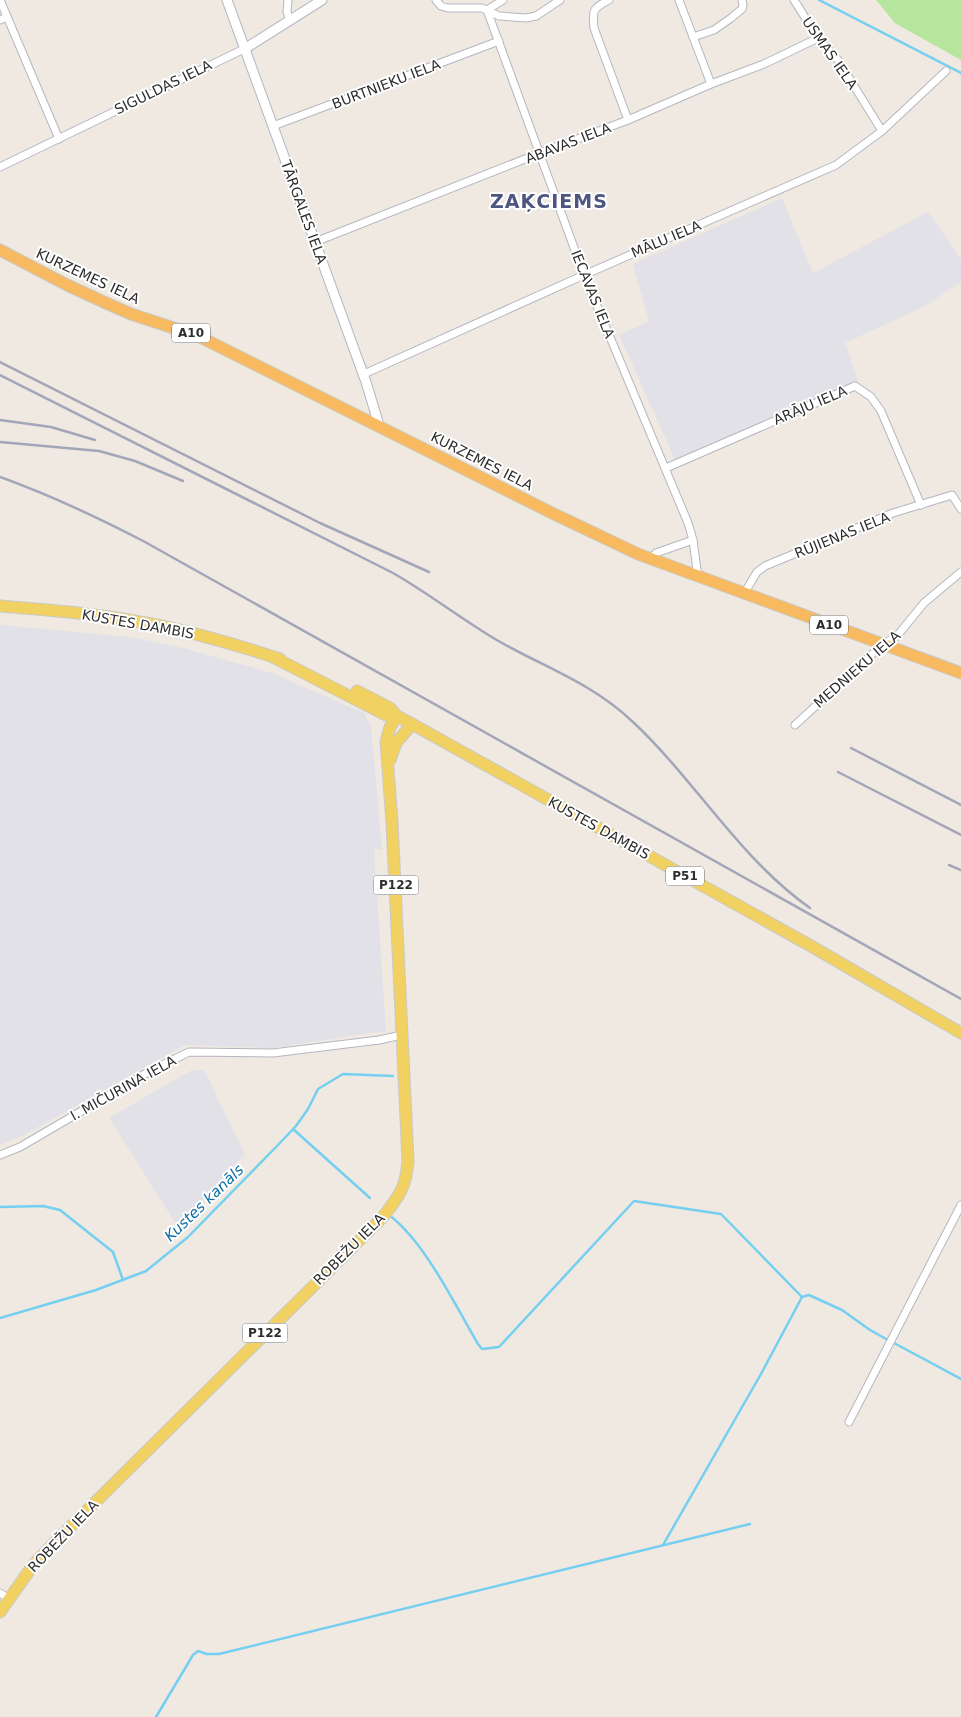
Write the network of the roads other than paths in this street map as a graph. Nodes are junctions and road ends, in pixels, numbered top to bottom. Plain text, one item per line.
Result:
1 (0, 0) edge
2 (227, 0) edge
3 (288, 0) edge
4 (322, 0) edge
5 (436, 0) edge
6 (503, 0) edge
7 (560, 0) edge
8 (609, 0) edge
9 (679, 0) edge
10 (742, 0) edge
11 (794, 0) edge
12 (487, 10) junction
13 (4, 18) edge
14 (290, 20) junction
15 (693, 36) junction
16 (818, 38) junction
17 (499, 41) junction
18 (246, 48) junction
19 (946, 71) dead end
20 (711, 84) junction
21 (628, 120) junction
22 (273, 126) junction
23 (882, 131) junction
24 (59, 138) junction
25 (540, 153) junction
26 (0, 168) edge
27 (315, 242) junction
28 (0, 250) edge
29 (584, 274) junction
30 (364, 374) junction
31 (379, 425) junction
32 (666, 468) junction
33 (921, 505) junction
34 (961, 509) edge
35 (693, 540) junction
36 (650, 559) junction
37 (961, 572) edge
38 (698, 577) junction
39 (745, 592) junction
40 (0, 606) edge
41 (882, 645) junction
42 (961, 673) edge
43 (397, 716) junction
44 (412, 724) junction
45 (794, 725) dead end
46 (389, 766) junction
47 (959, 1031) edge
48 (402, 1035) junction
49 (0, 1155) edge
50 (961, 1205) edge
51 (850, 1422) dead end
52 (4, 1596) edge
53 (0, 1612) edge

1 - 13 street
2 - 18 street, TĀRGALES IELA
3 - 14 street
4 - 14 street, SIGULDAS IELA
5 - 12 street
6 - 12 street
7 - 12 street
8 - 21 street
9 - 15 street
10 - 15 street
11 - 16 street, USMAS IELA
12 - 17 street, IECAVAS IELA
13 - 24 street
14 - 18 street, SIGULDAS IELA
15 - 20 street
16 - 20 street, ABAVAS IELA
16 - 23 street, USMAS IELA
17 - 22 street, BURTNIEKU IELA
17 - 25 street, IECAVAS IELA
18 - 22 street, TĀRGALES IELA
18 - 24 street, SIGULDAS IELA
19 - 23 street, MĀLU IELA
20 - 21 street, ABAVAS IELA
21 - 25 street, ABAVAS IELA
22 - 27 street, TĀRGALES IELA
23 - 29 street, MĀLU IELA
24 - 26 street, SIGULDAS IELA
25 - 27 street, ABAVAS IELA
25 - 29 street, IECAVAS IELA
27 - 30 street, TĀRGALES IELA
28 - 31 highway, KURZEMES IELA / A10
29 - 30 street, MĀLU IELA
29 - 32 street, IECAVAS IELA
30 - 31 street, TĀRGALES IELA
31 - 36 highway, KURZEMES IELA / A10
32 - 33 street, ARĀJU IELA
32 - 35 street, IECAVAS IELA
33 - 34 street, RŪJIENAS IELA
33 - 39 street, RŪJIENAS IELA
35 - 36 street
35 - 38 street, IECAVAS IELA
36 - 38 highway, KURZEMES IELA / A10
37 - 41 street, MEDNIEKU IELA
38 - 39 highway, KURZEMES IELA / A10
39 - 41 highway, KURZEMES IELA / A10
40 - 43 main road, KUSTES DAMBIS
41 - 42 highway, KURZEMES IELA / A10
41 - 45 street, MEDNIEKU IELA
43 - 44 main road, KUSTES DAMBIS
43 - 46 main road, ROBEŽU IELA / P122
44 - 46 main road, ROBEŽU IELA / P122
44 - 47 main road, KUSTES DAMBIS / P51
46 - 48 main road, ROBEŽU IELA / P122
48 - 49 street, I. MIČURINA IELA
48 - 52 main road, ROBEŽU IELA / P122
50 - 51 street
52 - 53 main road, ROBEŽU IELA / P122

